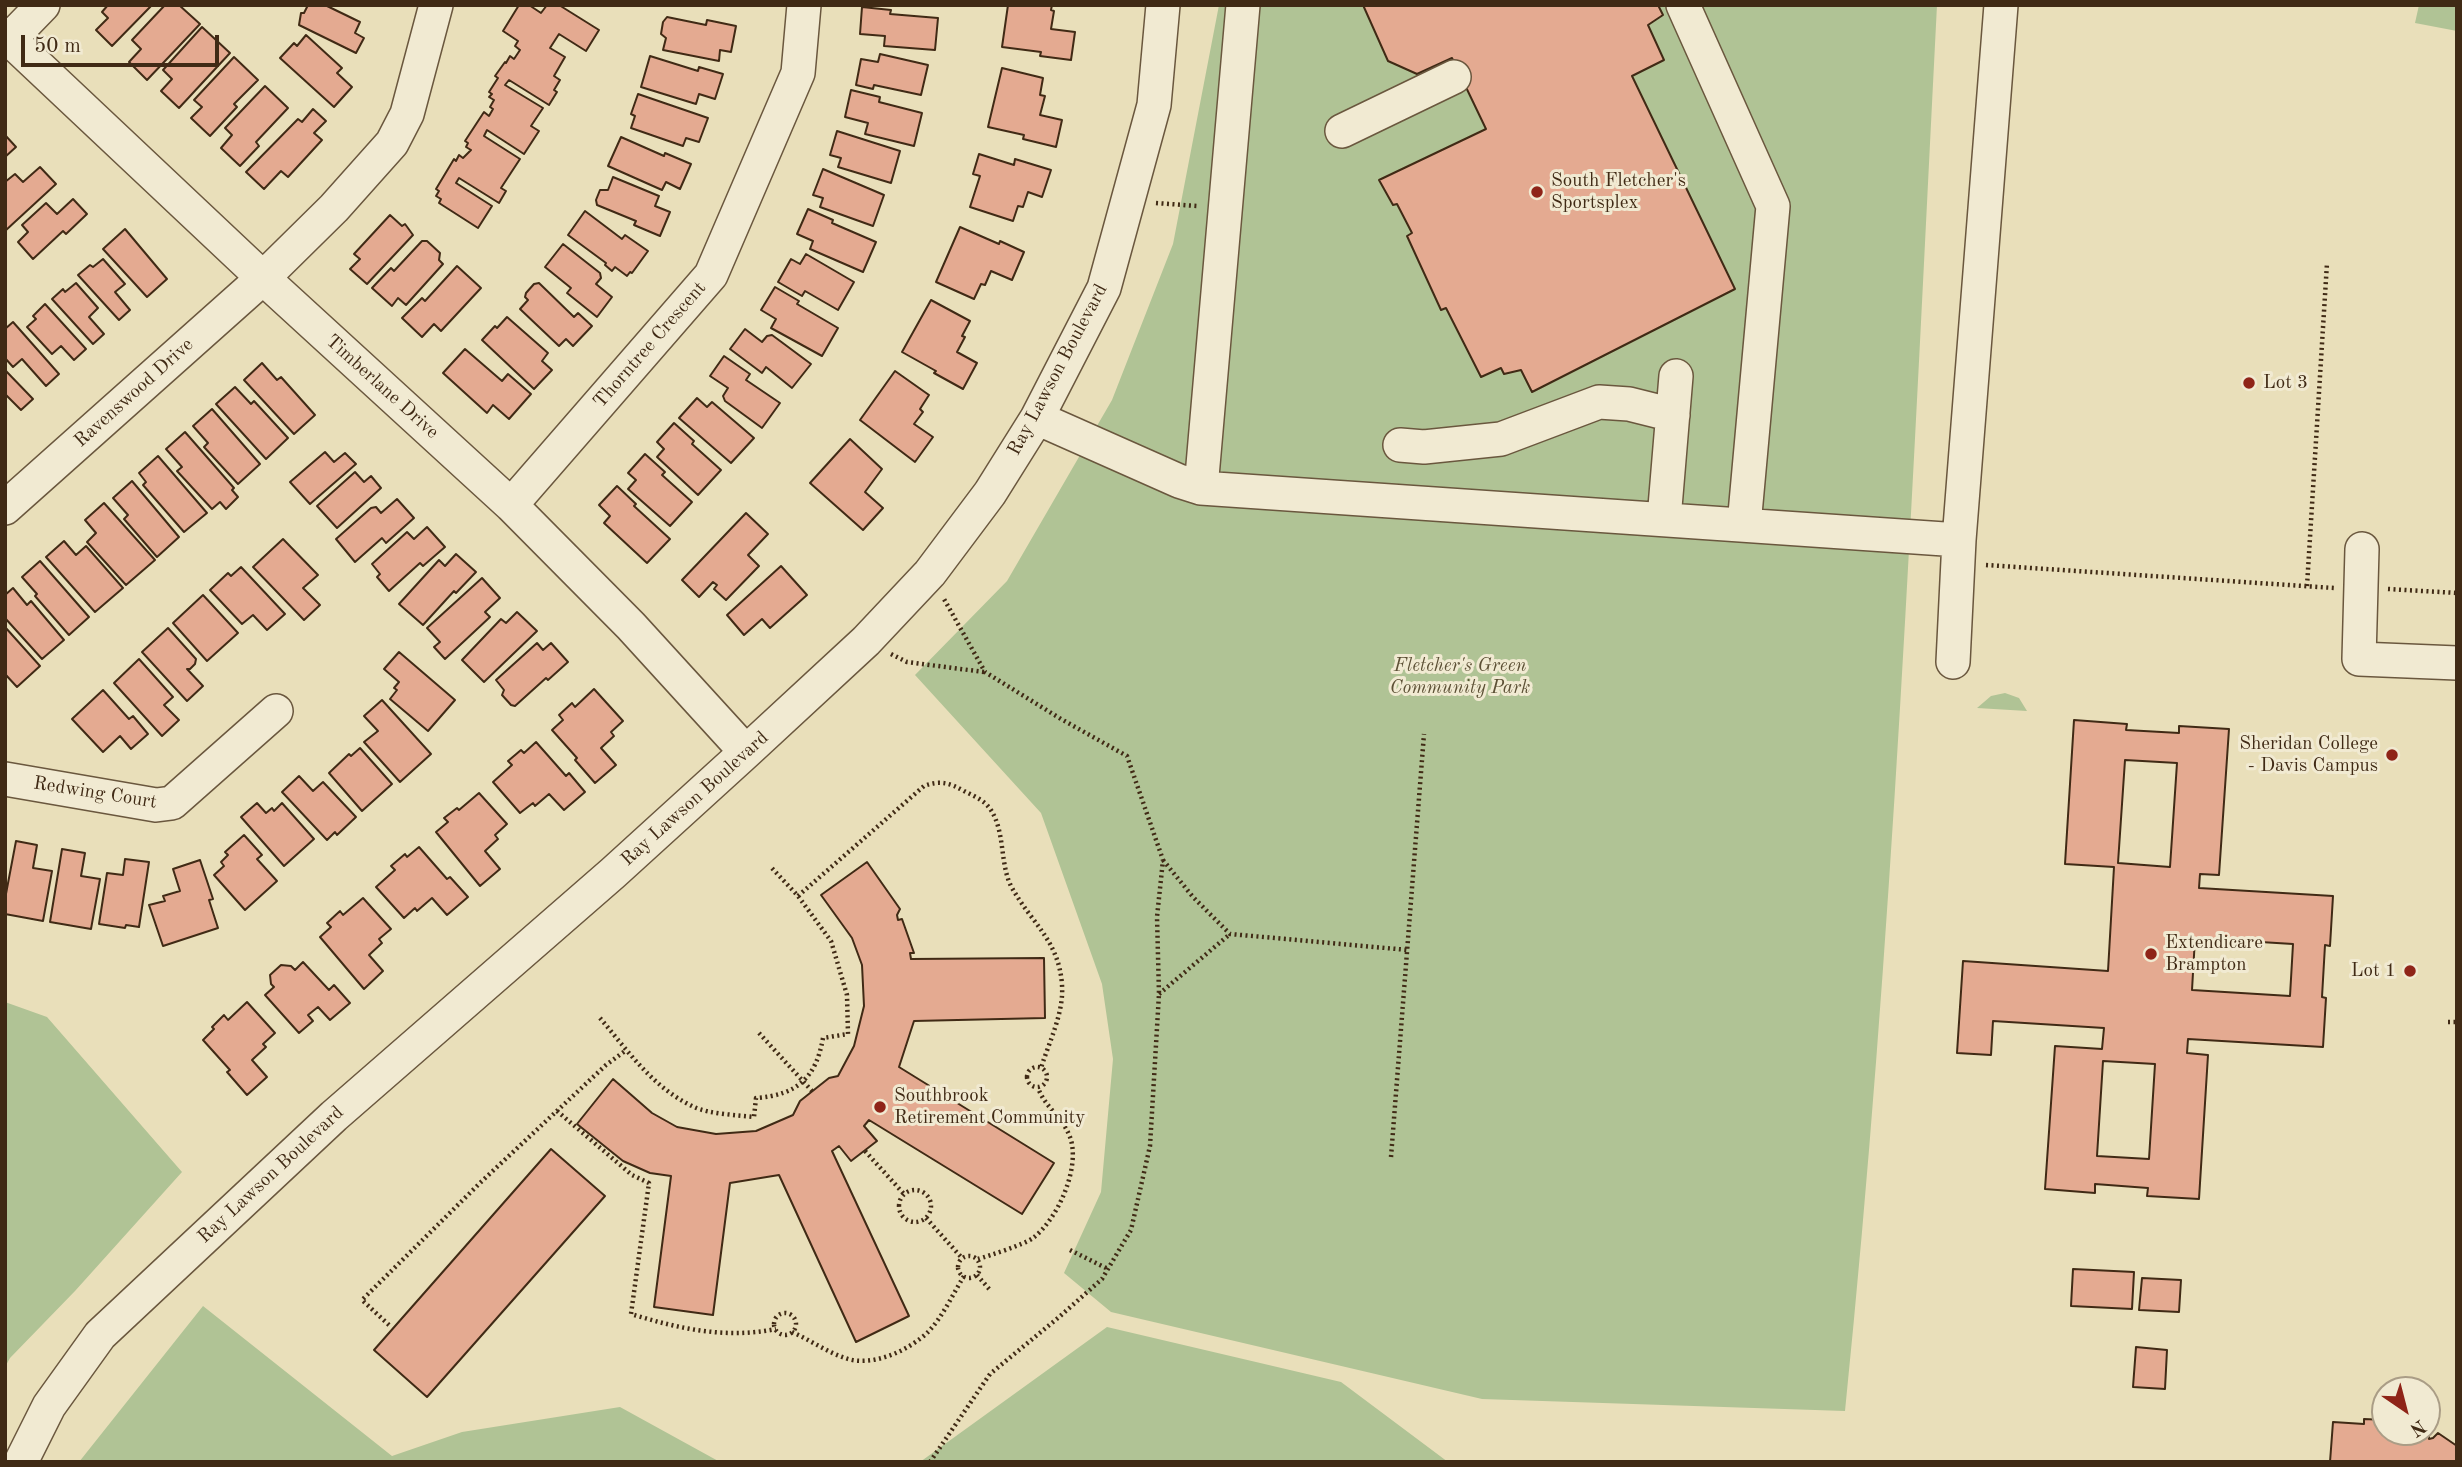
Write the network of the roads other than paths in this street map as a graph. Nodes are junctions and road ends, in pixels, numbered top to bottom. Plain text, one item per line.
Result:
1 (43, 5) edge
2 (436, 5) edge
3 (804, 5) edge
4 (1163, 5) edge
5 (1243, 5) edge
6 (1683, 5) edge
7 (2001, 5) edge
8 (8, 37) edge
9 (1454, 77) dead end
10 (1342, 131) dead end
11 (263, 278) junction
12 (1675, 376) dead end
13 (1672, 415) junction
14 (1037, 418) junction
15 (1401, 445) dead end
16 (1201, 488) junction
17 (511, 505) junction
18 (5, 508) edge
19 (1664, 519) junction
20 (1744, 525) junction
21 (2362, 550) dead end
22 (1968, 552) junction
23 (1953, 662) dead end
24 (2457, 663) edge
25 (276, 711) dead end
26 (746, 752) junction
27 (5, 779) edge
28 (20, 1462) edge

1 - 8 street
2 - 11 street
3 - 17 street, Thorntree Crescent
4 - 14 street, Ray Lawson Boulevard
5 - 16 street
6 - 20 street
7 - 22 street
8 - 11 street, Timberlane Drive
9 - 10 street
11 - 17 street, Timberlane Drive
11 - 18 street, Ravenswood Drive
12 - 13 street
13 - 15 street
13 - 19 street
14 - 16 street
14 - 26 street, Ray Lawson Boulevard
16 - 19 street
17 - 26 street, Timberlane Drive
19 - 20 street
20 - 22 street
21 - 24 street
22 - 23 street
25 - 27 street, Redwing Court
26 - 28 street, Ray Lawson Boulevard

